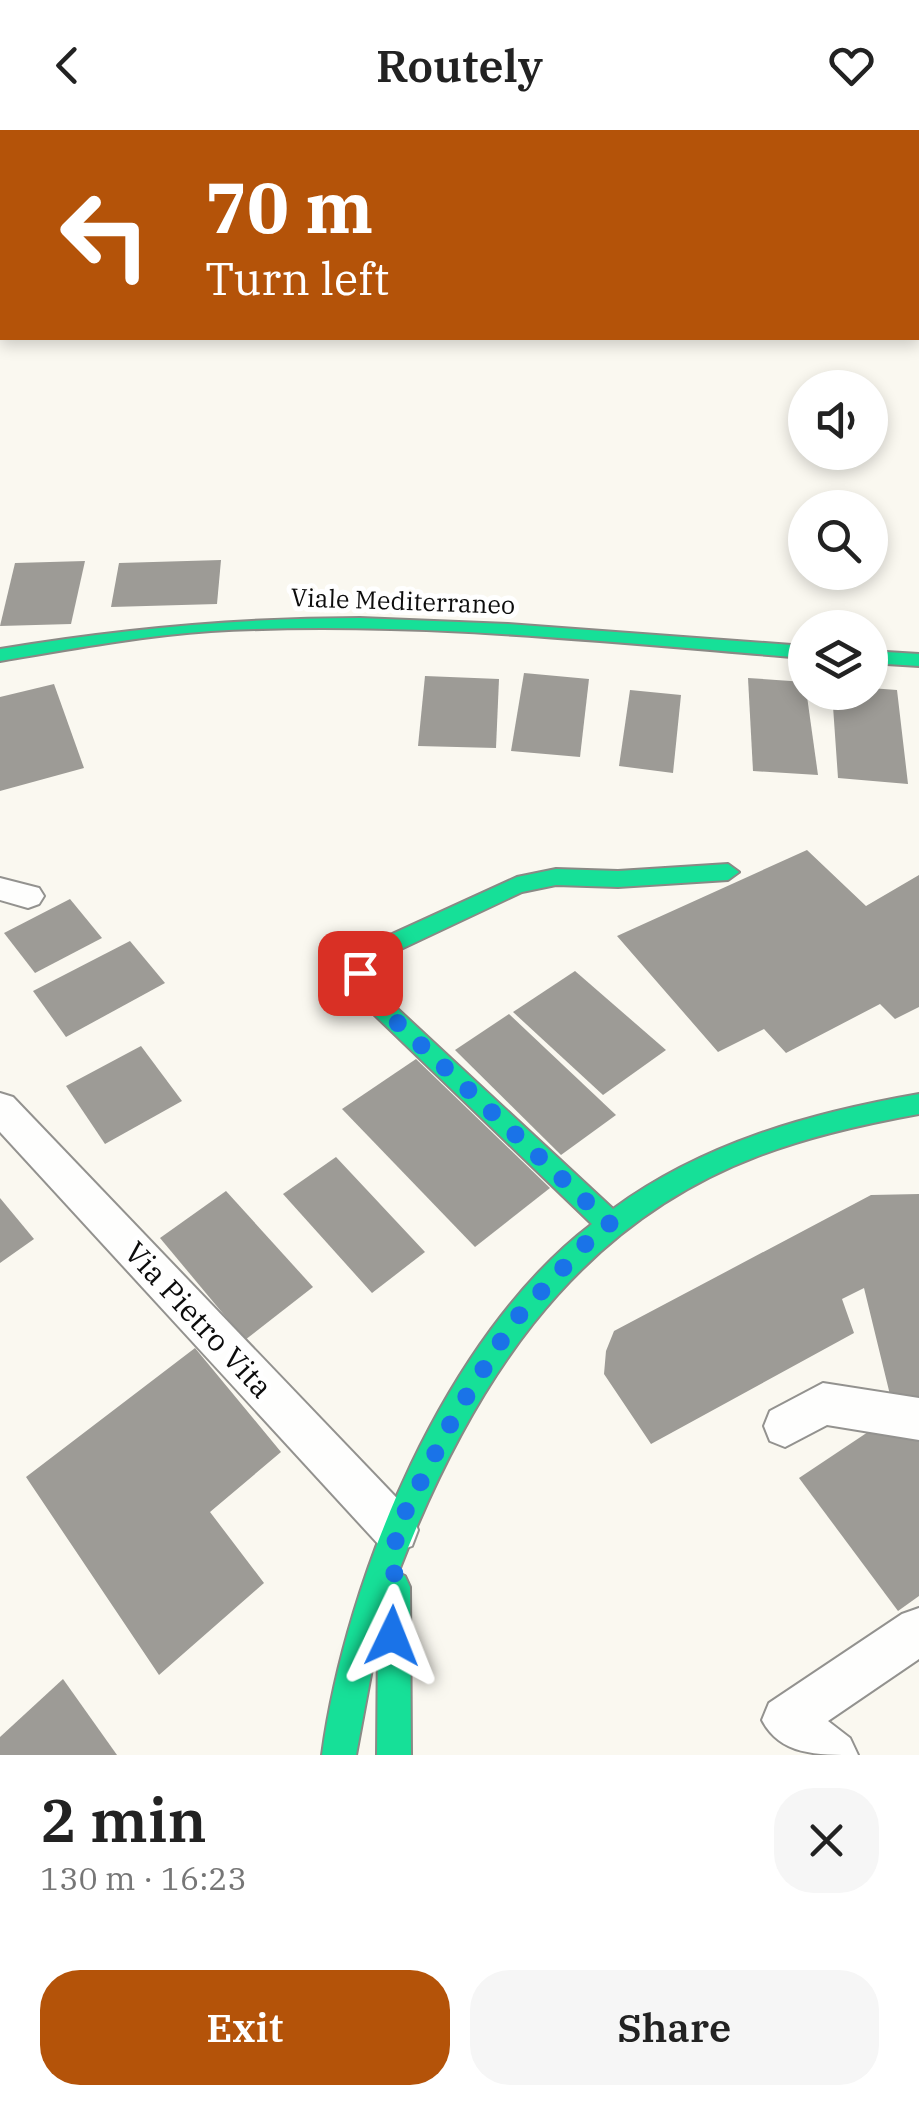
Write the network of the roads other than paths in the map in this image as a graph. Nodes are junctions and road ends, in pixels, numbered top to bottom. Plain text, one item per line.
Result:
1 (788, 651) edge
2 (0, 655) edge
3 (888, 657) edge
4 (919, 660) edge
5 (728, 872) dead end
6 (919, 1104) edge
7 (0, 1108) edge
8 (610, 1224) junction
9 (919, 1419) edge
10 (785, 1426) dead end
11 (396, 1530) junction
12 (919, 1631) edge
13 (339, 1755) edge
14 (394, 1755) edge
15 (833, 1755) edge

1 - 2 street, Viale Mediterraneo
3 - 4 street
5 - 8 street
6 - 8 street
7 - 11 street, Via Pietro Vita
8 - 11 street
9 - 10 street
11 - 13 street
11 - 14 street
12 - 15 street

